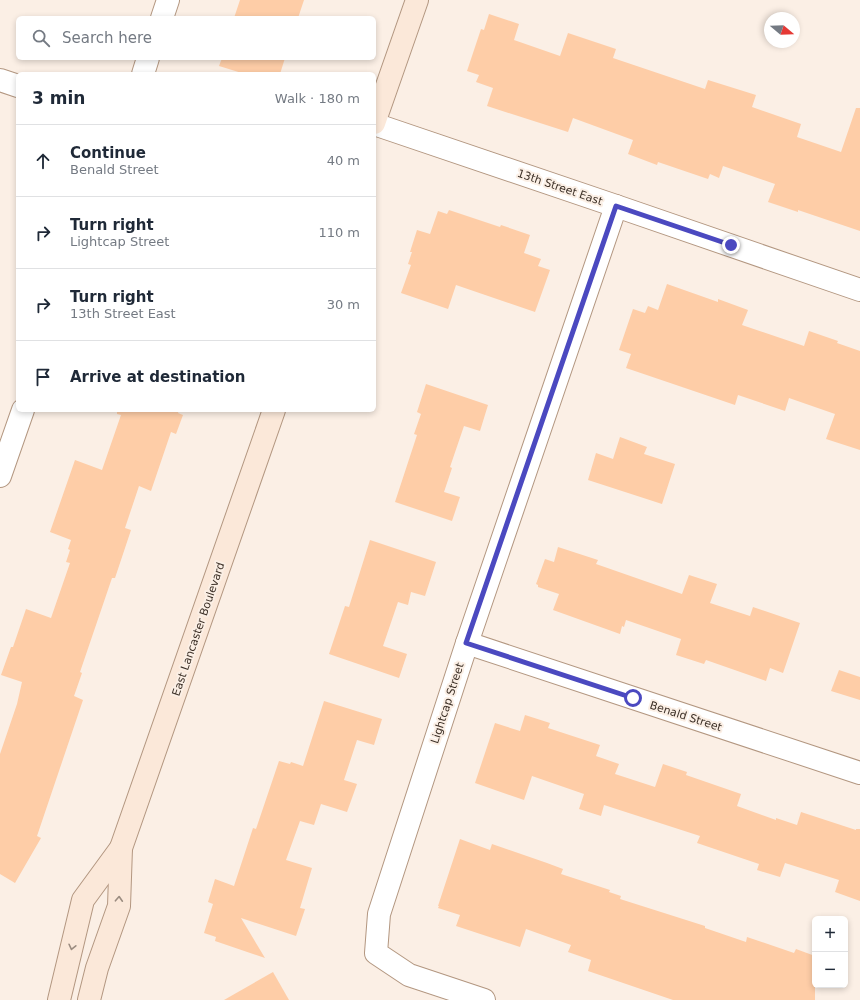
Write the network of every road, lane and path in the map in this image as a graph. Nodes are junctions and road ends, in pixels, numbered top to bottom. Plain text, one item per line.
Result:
1 (168, 0) edge
2 (418, 0) edge
3 (163, 16) edge
4 (147, 60) edge
5 (144, 72) edge
6 (0, 80) edge
7 (16, 85) edge
8 (376, 118) edge
9 (376, 125) edge
10 (616, 206) junction
11 (860, 290) edge
12 (22, 412) edge
13 (273, 412) edge
14 (2, 464) edge
15 (466, 643) junction
16 (860, 773) edge
17 (121, 848) junction
18 (59, 1000) edge
19 (89, 1000) edge
20 (484, 1000) edge

1 - 3 street
2 - 8 main road
4 - 5 street
6 - 7 street
9 - 10 street, 13th Street East
10 - 11 street, 13th Street East
10 - 15 street, Lightcap Street
12 - 14 street
13 - 17 main road, East Lancaster Boulevard
15 - 16 street, Benald Street
15 - 20 street, Lightcap Street
17 -> 18 main road, East Lancaster Boulevard
19 -> 17 main road, East Lancaster Boulevard

